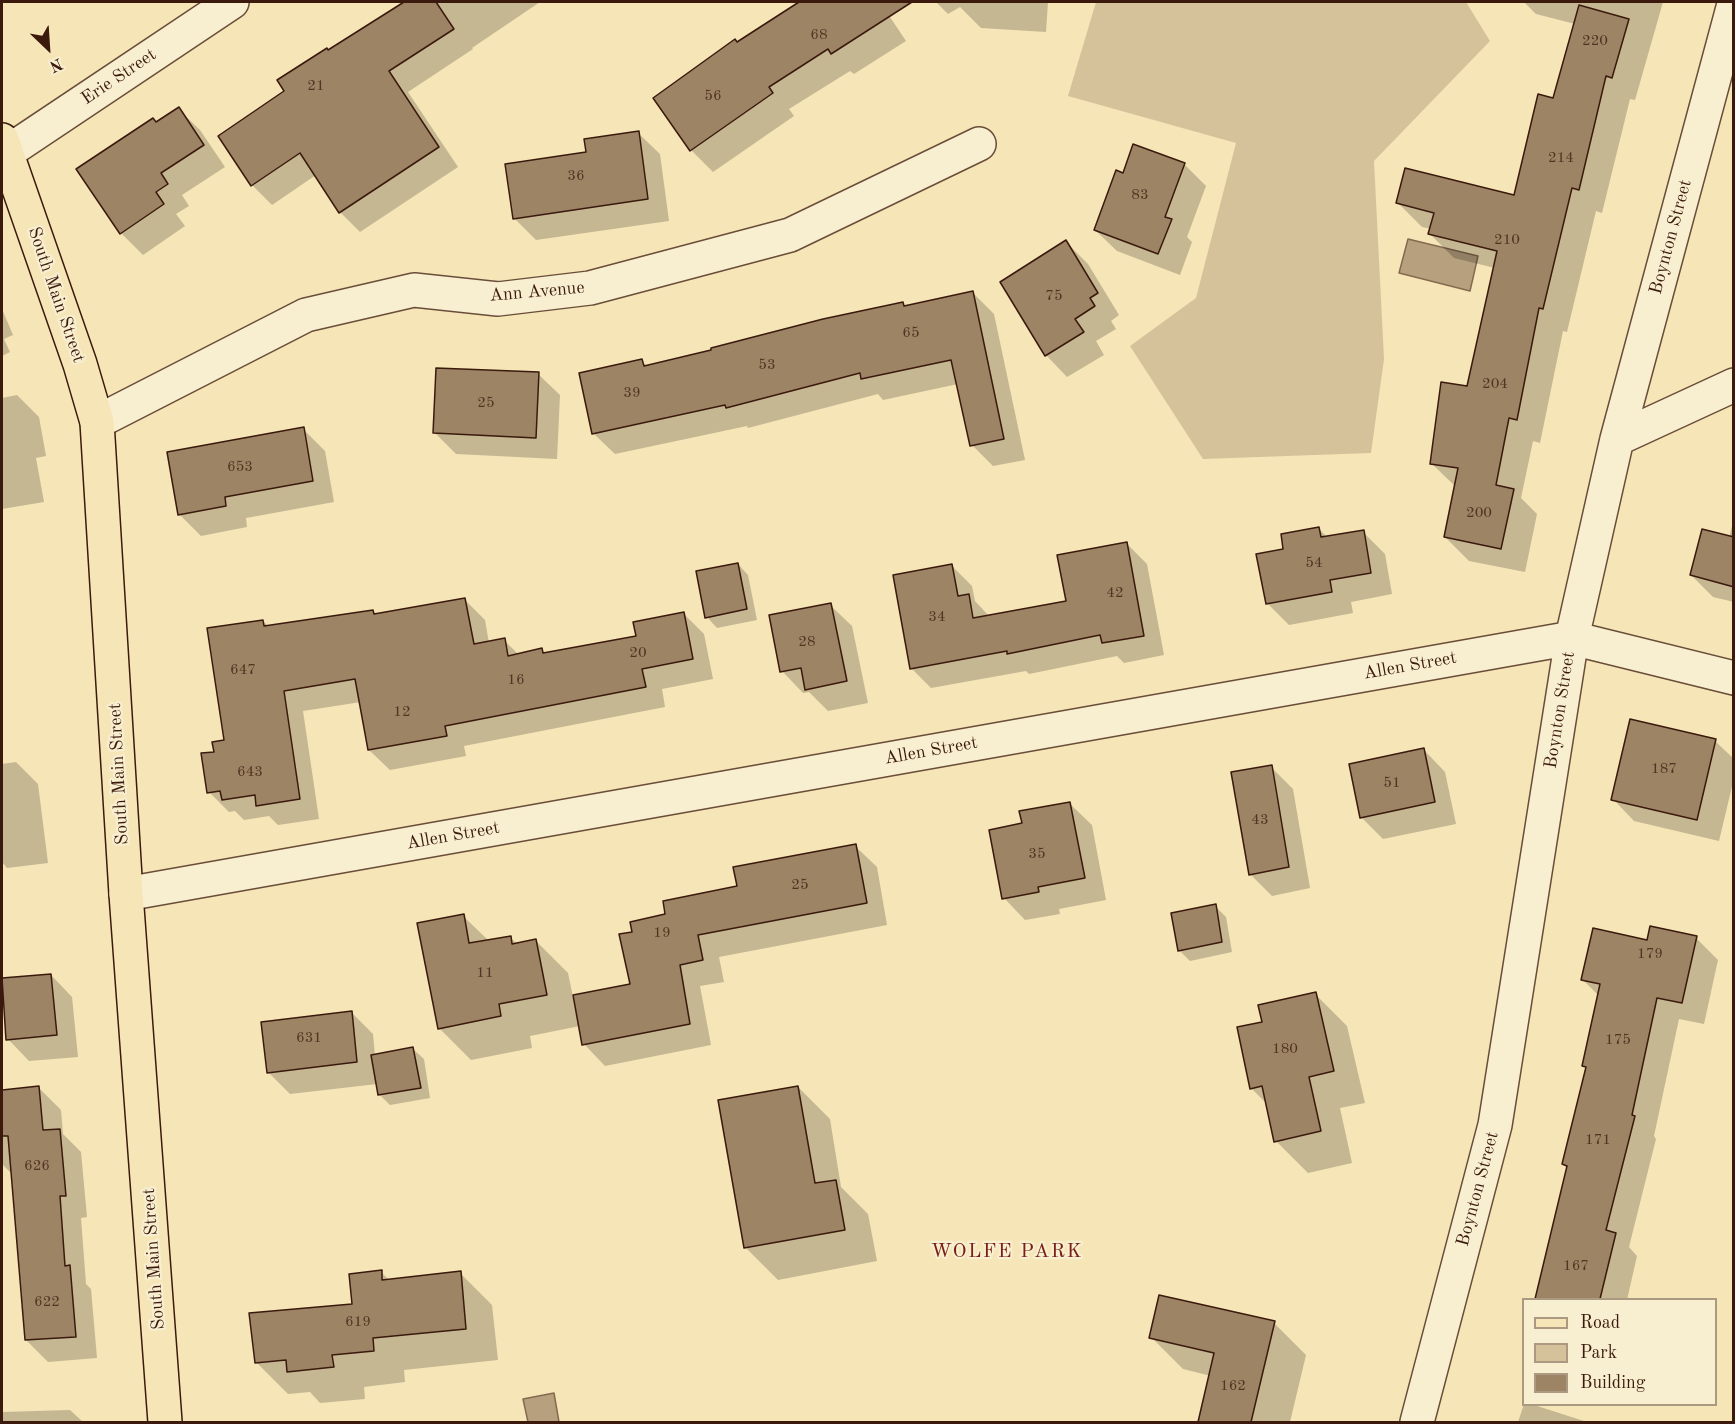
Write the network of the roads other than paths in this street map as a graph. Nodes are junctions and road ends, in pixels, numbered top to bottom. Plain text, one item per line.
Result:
1 (232, 2) edge
2 (1734, 4) edge
3 (979, 144) dead end
4 (4, 146) edge
5 (1734, 385) edge
6 (97, 422) junction
7 (1617, 439) junction
8 (1572, 638) junction
9 (1734, 678) edge
10 (126, 894) junction
11 (165, 1422) edge
12 (1417, 1422) edge

1 - 4 street, Erie Street
2 - 7 street, Boynton Street
3 - 6 street, Ann Avenue
4 - 6 main road, South Main Street
5 - 7 street
6 - 10 main road, South Main Street
7 - 8 street, Boynton Street
8 - 9 street, Allen Street
8 - 10 street, Allen Street
8 - 12 street, Boynton Street
10 - 11 main road, South Main Street

